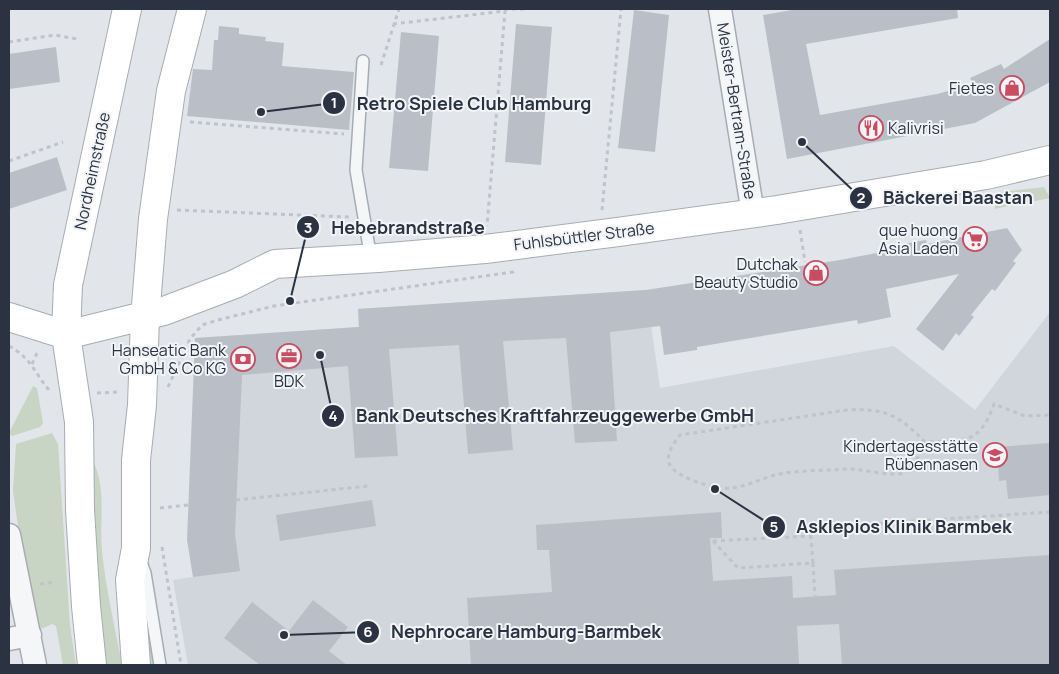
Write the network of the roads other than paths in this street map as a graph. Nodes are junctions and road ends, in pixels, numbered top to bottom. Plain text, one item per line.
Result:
1 (127, 9) edge
2 (192, 9) edge
3 (720, 9) edge
4 (363, 61) dead end
5 (1050, 160) edge
6 (753, 214) junction
7 (371, 259) junction
8 (9, 317) edge
9 (145, 318) junction
10 (66, 335) junction
11 (9, 535) edge
12 (149, 546) junction
13 (19, 637) edge
14 (35, 665) edge
15 (92, 665) edge
16 (136, 665) edge
17 (160, 665) edge

1 - 10 main road, Nordheimstraße
2 - 9 main road
3 - 6 street, Meister-Bertram-Straße
4 - 7 lane
5 - 6 main road, Fuhlsbüttler Straße
6 - 7 main road, Fuhlsbüttler Straße
7 - 9 main road, Fuhlsbüttler Straße
8 - 10 main road, Fuhlsbüttler Straße
9 - 10 main road, Fuhlsbüttler Straße
9 - 12 main road
10 - 15 main road, Nordheimstraße
11 - 13 street
12 - 16 main road
12 - 17 lane
13 - 14 street

